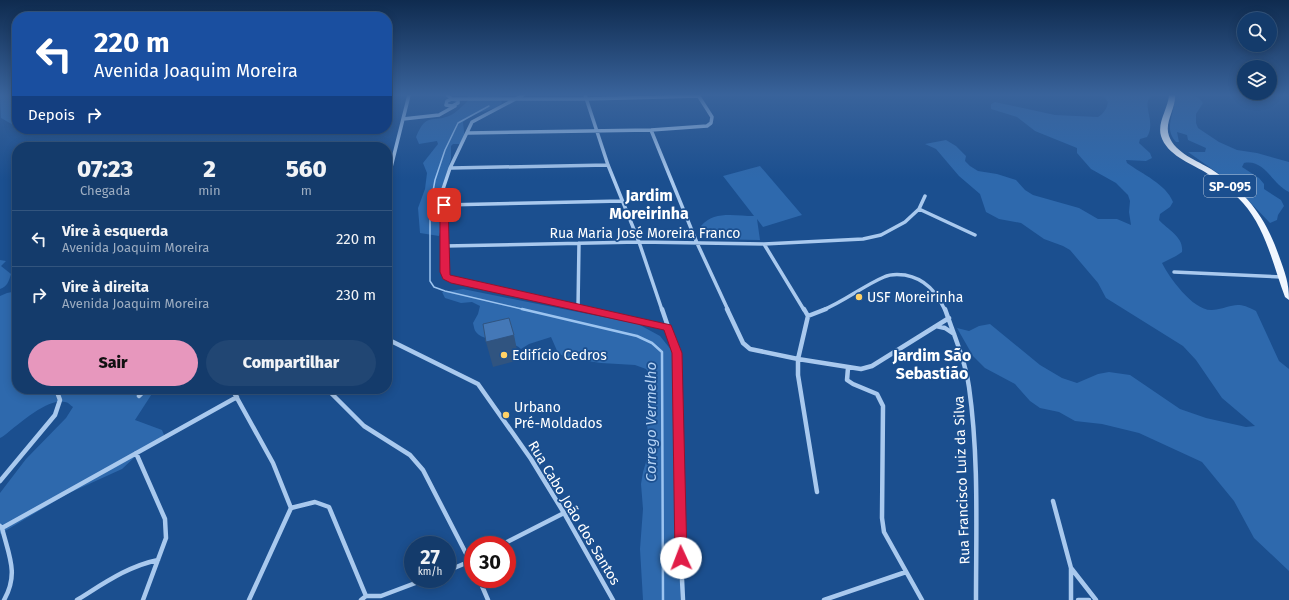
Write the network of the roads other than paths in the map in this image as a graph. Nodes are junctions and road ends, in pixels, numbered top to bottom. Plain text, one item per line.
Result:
1 (402, 123) edge
2 (471, 123) edge
3 (594, 123) edge
4 (711, 123) edge
5 (1164, 123) edge
6 (651, 130) junction
7 (597, 131) junction
8 (468, 133) junction
9 (392, 157) edge
10 (608, 165) junction
11 (451, 168) junction
12 (925, 196) dead end
13 (622, 201) junction
14 (444, 205) junction
15 (919, 209) junction
16 (975, 235) dead end
17 (638, 242) junction
18 (579, 243) junction
19 (697, 243) junction
20 (764, 244) junction
21 (445, 246) junction
22 (1174, 272) dead end
23 (1282, 277) junction
24 (1287, 288) edge
25 (1289, 296) edge
26 (578, 308) junction
27 (808, 316) junction
28 (949, 318) junction
29 (936, 326) junction
30 (668, 328) junction
31 (955, 335) junction
32 (392, 341) edge
33 (798, 359) junction
34 (848, 368) junction
35 (58, 394) edge
36 (235, 394) edge
37 (332, 394) edge
38 (237, 397) junction
39 (136, 453) junction
40 (0, 481) edge
41 (817, 492) dead end
42 (1053, 501) dead end
43 (292, 508) junction
44 (564, 513) junction
45 (1, 527) edge
46 (516, 537) edge
47 (464, 547) edge
48 (158, 560) junction
49 (1071, 568) junction
50 (906, 572) junction
51 (404, 587) edge
52 (483, 588) edge
53 (366, 596) junction
54 (4, 600) edge
55 (77, 600) edge
56 (143, 600) edge
57 (249, 600) edge
58 (361, 600) edge
59 (488, 600) edge
60 (613, 600) edge
61 (683, 600) edge
62 (824, 600) edge
63 (922, 600) edge
64 (976, 600) edge
65 (1071, 600) edge
66 (1078, 600) edge
67 (1089, 600) edge
68 (1096, 600) edge

1 - 9 street
2 - 8 street
3 - 7 street
4 - 6 street
5 - 23 main road, SP-095
6 - 7 street
6 - 19 street
7 - 8 street
7 - 10 street
8 - 11 street
10 - 11 street
10 - 13 street
11 - 14 street
12 - 15 street
13 - 14 street
13 - 17 street
14 - 21 street
15 - 16 street
15 - 20 street, Rua Maria José Moreira Franco
17 - 18 street, Rua Maria José Moreira Franco
17 - 19 street, Rua Maria José Moreira Franco
17 - 30 street
18 - 21 street, Rua Maria José Moreira Franco
18 - 26 street
19 - 20 street, Rua Maria José Moreira Franco
19 - 33 street
20 - 27 street
21 - 26 street
22 - 23 street
23 - 24 main road, SP-095
24 - 25 main road, SP-095
26 - 30 street
27 - 28 street, Rua Francisco Luiz da Silva
27 - 33 street
28 - 29 street
28 - 31 street, Rua Francisco Luiz da Silva
29 - 31 street
29 - 34 street
30 - 61 street
31 - 64 street, Rua Francisco Luiz da Silva
32 - 44 street, Rua Cabo João dos Santos
33 - 34 street
33 - 41 street
34 - 50 street
35 - 40 street
36 - 38 street
37 - 47 street
38 - 39 street
38 - 43 street
39 - 45 street
39 - 48 street
42 - 49 street
43 - 53 street
43 - 57 street
44 - 46 street
44 - 60 street, Rua Cabo João dos Santos
45 - 54 street
48 - 55 street
48 - 56 street
49 - 65 street
49 - 68 street
50 - 62 street
50 - 63 street
51 - 53 street
52 - 59 street
53 - 58 street
66 - 67 street

